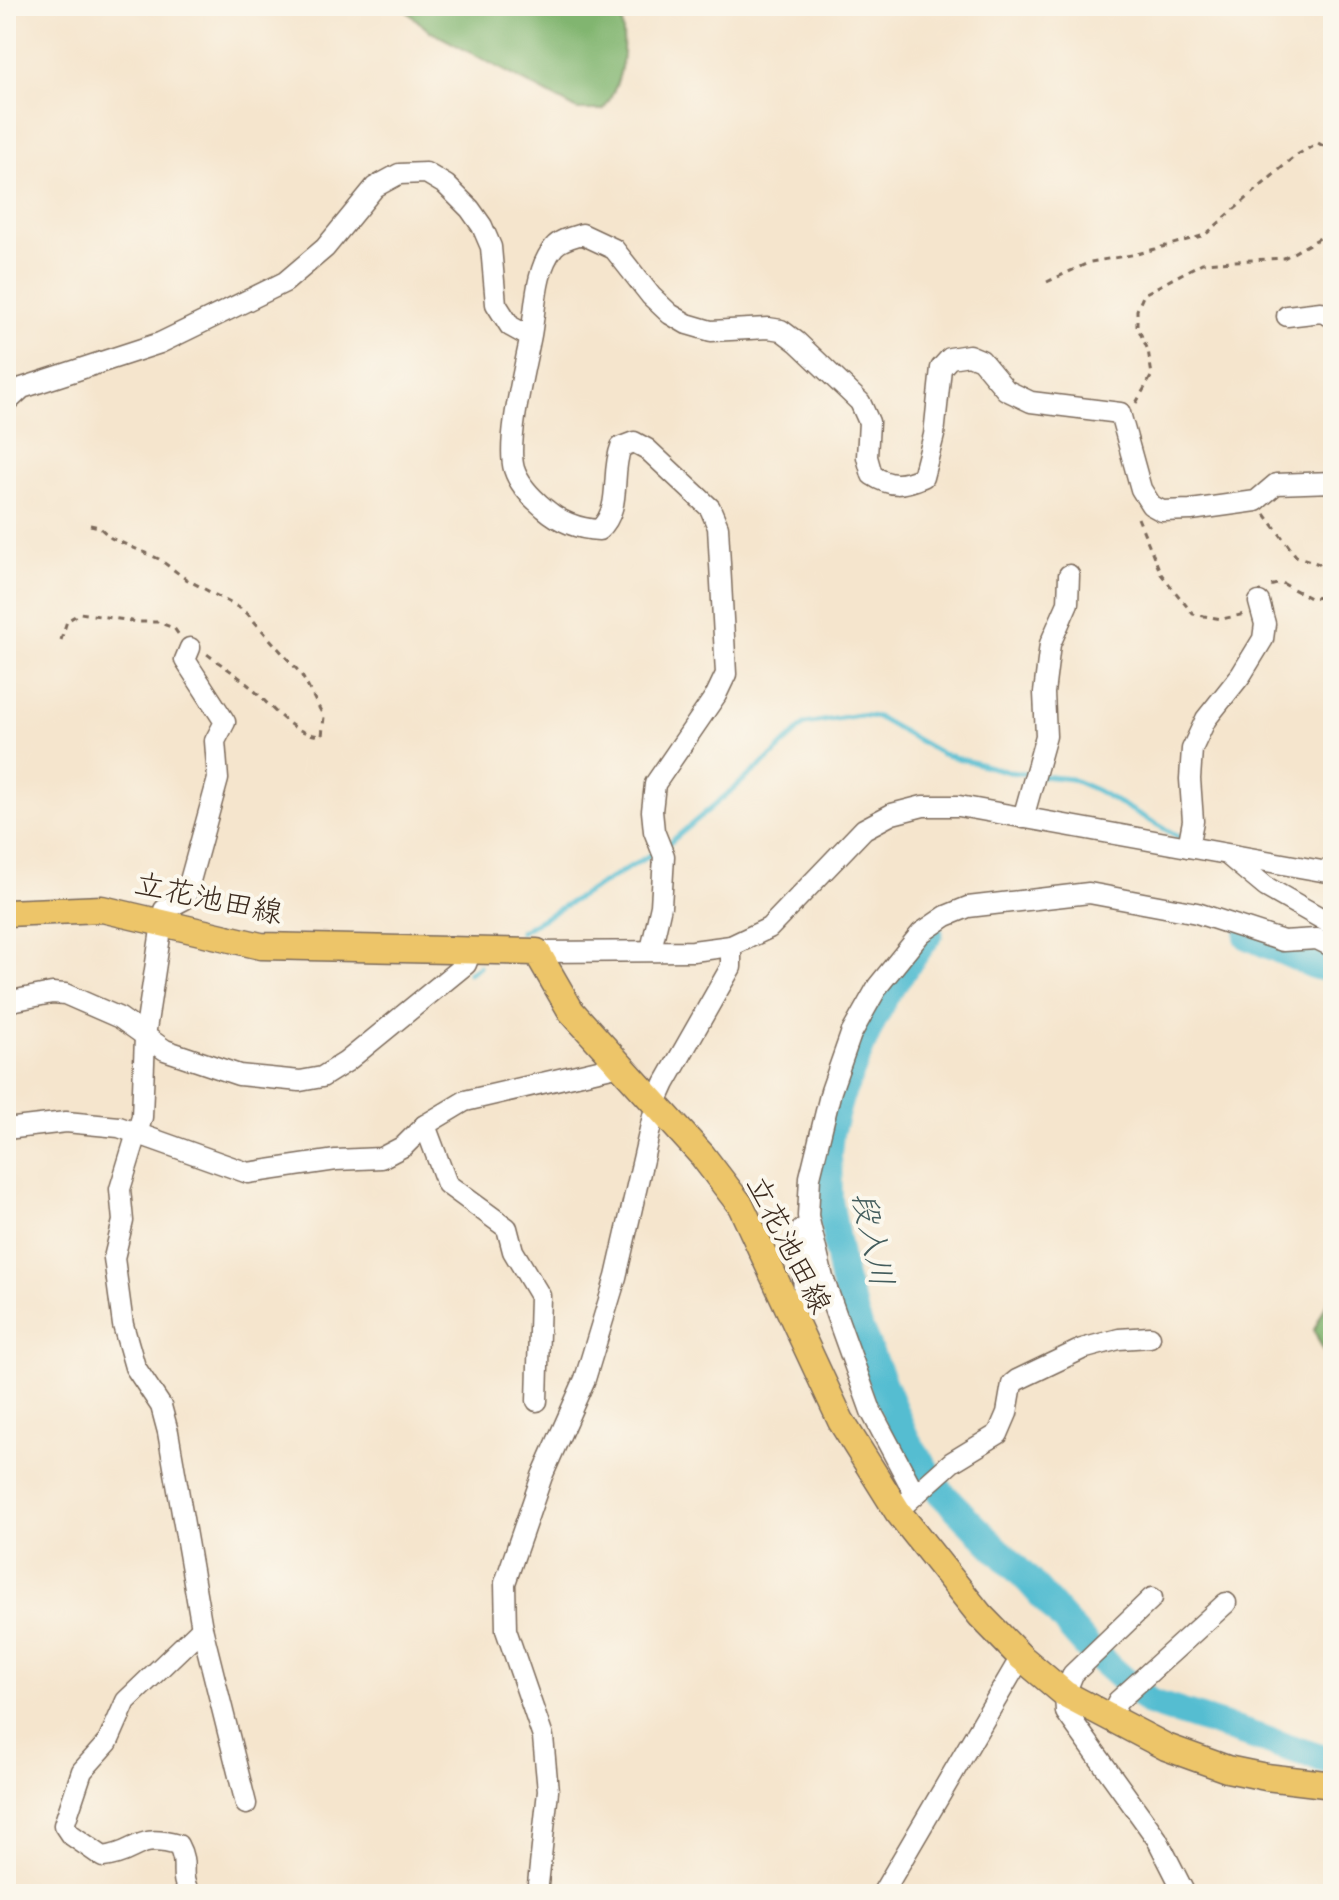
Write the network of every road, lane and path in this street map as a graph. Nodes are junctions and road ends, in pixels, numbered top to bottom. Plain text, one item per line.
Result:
1 (1333, 152) edge
2 (1333, 235) edge
3 (1047, 282) dead end
4 (1287, 316) dead end
5 (1333, 317) edge
6 (530, 337) junction
7 (6, 403) edge
8 (1128, 442) junction
9 (1333, 482) edge
10 (1256, 501) junction
11 (1135, 508) dead end
12 (90, 525) dead end
13 (1069, 575) dead end
14 (1260, 606) junction
15 (61, 640) dead end
16 (190, 648) junction
17 (1023, 818) junction
18 (1188, 847) junction
19 (1227, 854) junction
20 (1333, 873) edge
21 (6, 913) edge
22 (162, 922) junction
23 (1333, 925) edge
24 (731, 946) junction
25 (1333, 947) edge
26 (651, 950) junction
27 (471, 951) junction
28 (537, 952) junction
29 (6, 1002) edge
30 (145, 1036) junction
31 (620, 1065) junction
32 (656, 1103) junction
33 (425, 1125) junction
34 (6, 1129) edge
35 (138, 1134) junction
36 (808, 1216) junction
37 (789, 1311) junction
38 (1150, 1337) dead end
39 (537, 1401) dead end
40 (907, 1503) junction
41 (1152, 1598) dead end
42 (1226, 1603) dead end
43 (202, 1628) junction
44 (1021, 1657) junction
45 (1065, 1694) junction
46 (1109, 1719) junction
47 (1333, 1785) edge
48 (246, 1804) dead end
49 (190, 1894) edge
50 (537, 1894) edge
51 (882, 1894) edge
52 (1185, 1894) edge

1 - 3 path
2 - 8 path
4 - 5 street
6 - 7 street
6 - 8 street
6 - 26 street
8 - 10 street
9 - 10 street
10 - 14 path
11 - 14 path
12 - 16 path
13 - 17 street
14 - 18 street
15 - 16 path
16 - 22 street
17 - 18 street
17 - 24 street
18 - 19 street
19 - 20 street
19 - 23 street
21 - 22 main road, 立花池田線
22 - 27 main road, 立花池田線
22 - 30 street
24 - 26 street
24 - 32 street
25 - 36 street
26 - 28 street
27 - 28 main road, 立花池田線
27 - 30 street
28 - 31 main road, 立花池田線
29 - 30 street
30 - 35 street
31 - 32 main road, 立花池田線
31 - 33 street
32 - 37 main road, 立花池田線
32 - 50 street
33 - 35 street
33 - 39 street
34 - 35 street
35 - 43 street
36 - 37 street
36 - 40 street
37 - 40 main road, 立花池田線
38 - 40 street
40 - 44 main road, 立花池田線
41 - 45 street
42 - 46 street
43 - 48 street
43 - 49 street
44 - 45 main road, 立花池田線
44 - 51 street
45 - 46 main road, 立花池田線
45 - 52 street
46 - 47 main road, 立花池田線

